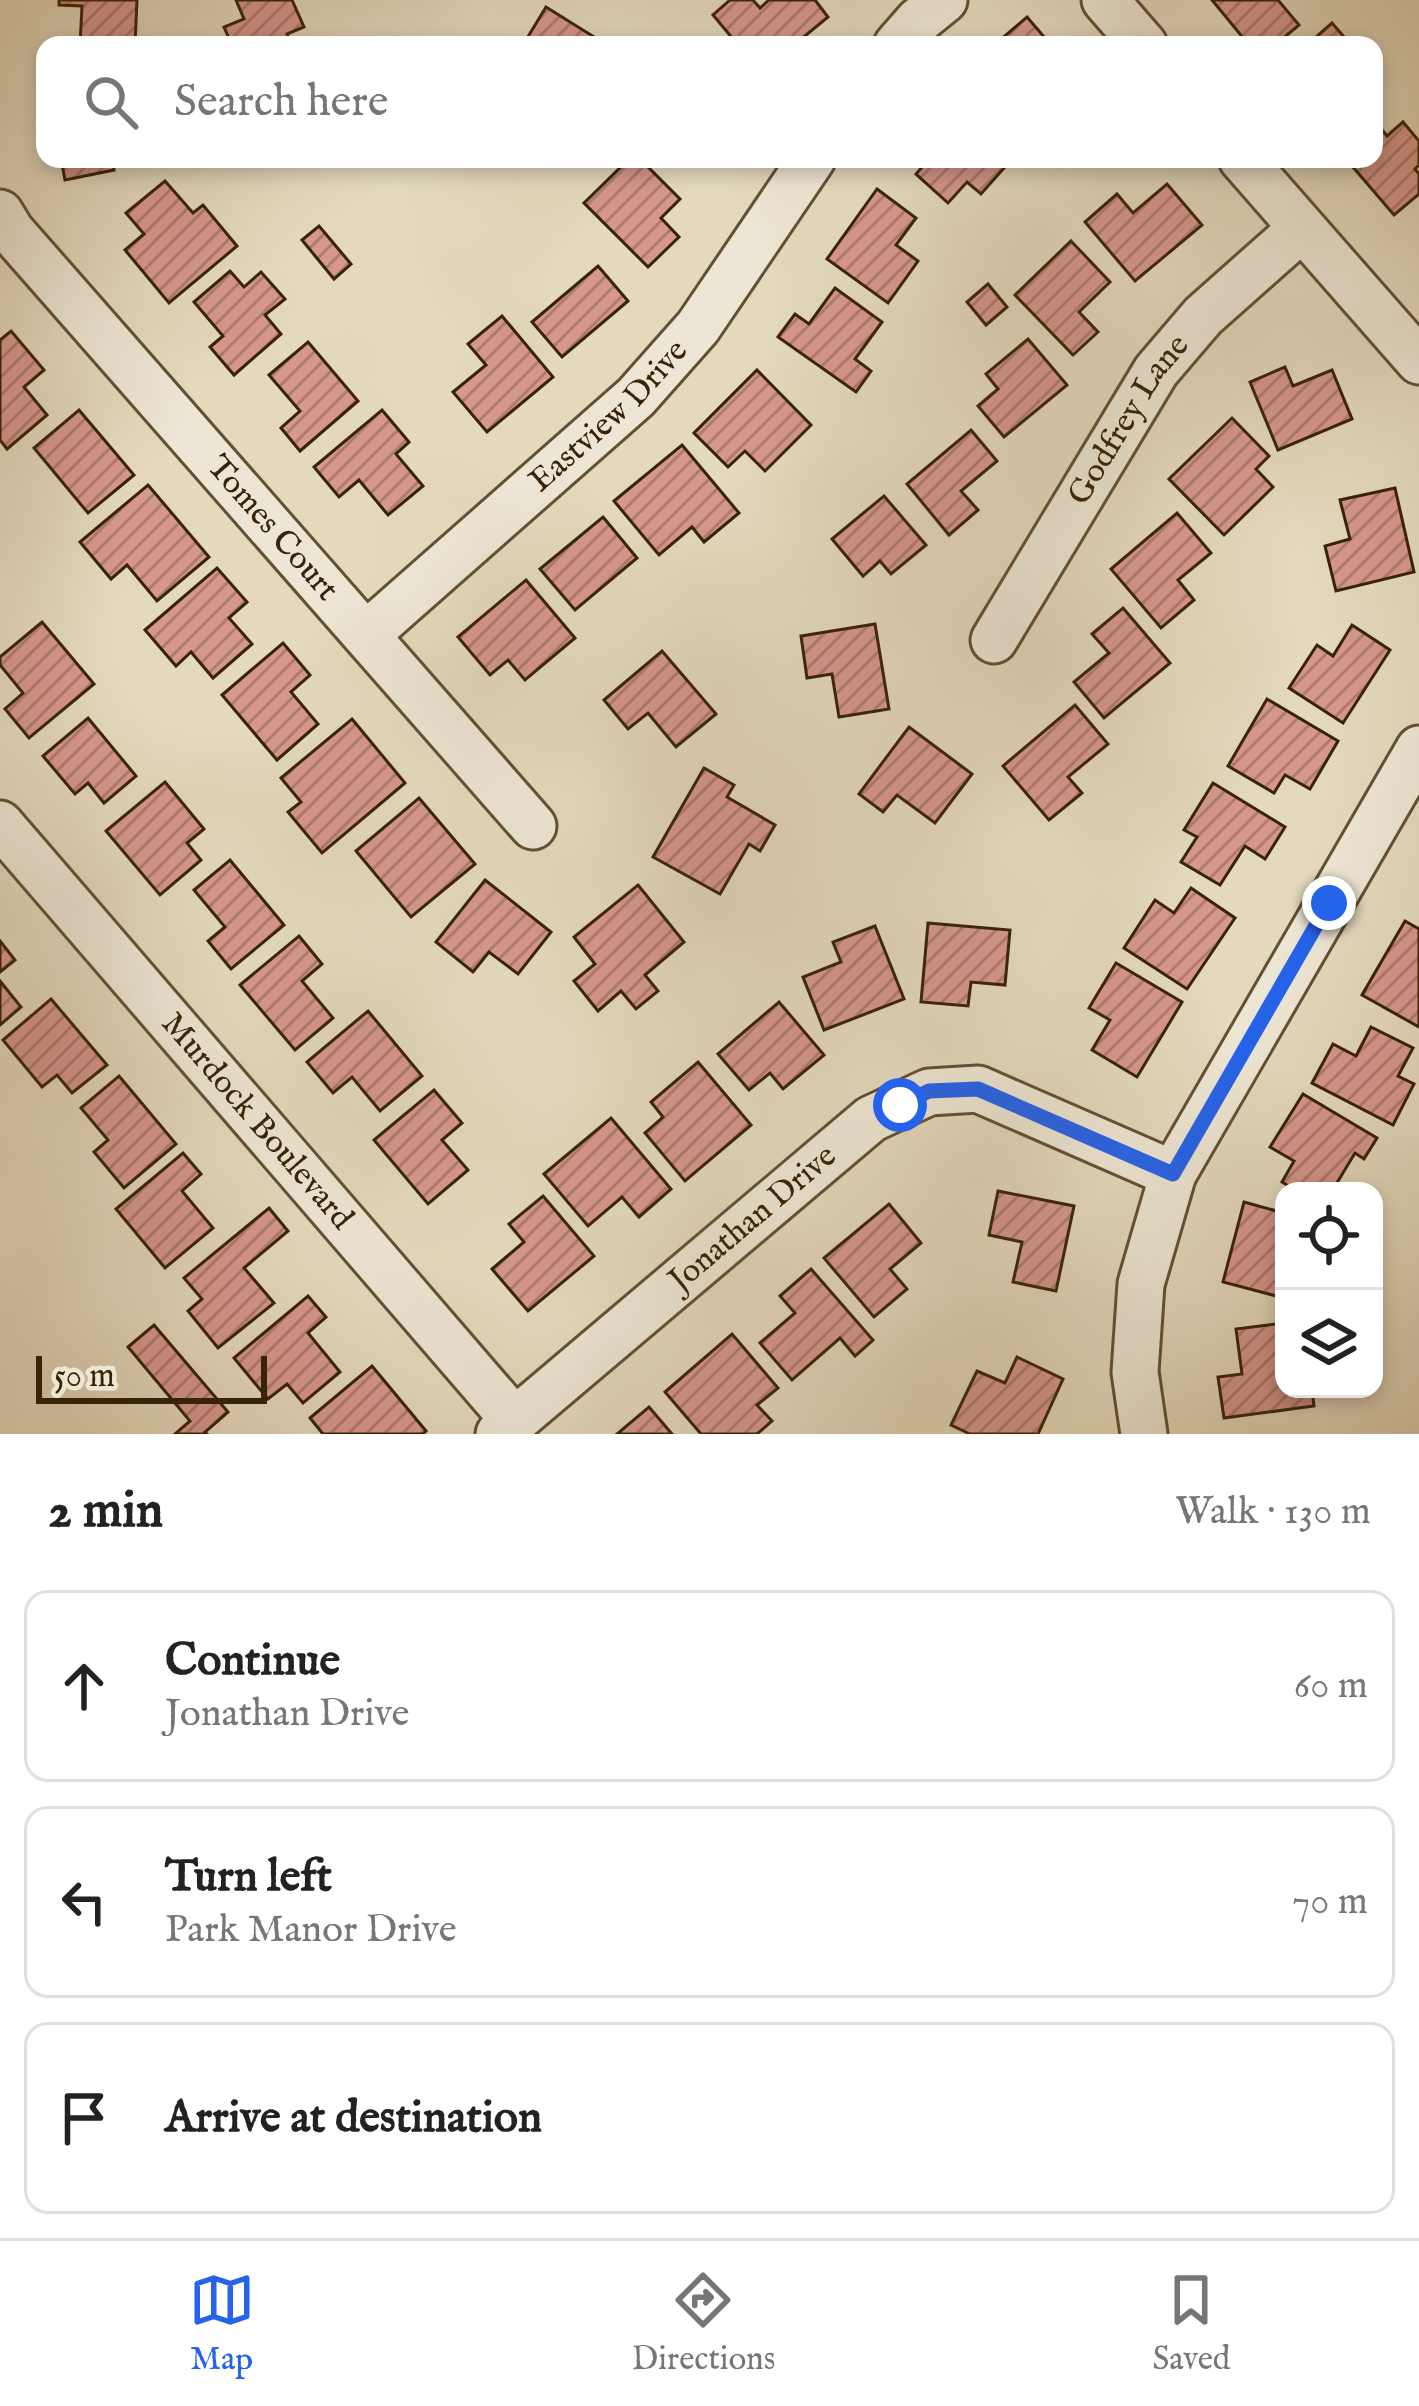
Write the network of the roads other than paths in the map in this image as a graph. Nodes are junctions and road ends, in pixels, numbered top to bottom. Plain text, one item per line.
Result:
1 (944, 0) edge
2 (1105, 0) edge
3 (906, 36) edge
4 (1136, 36) edge
5 (806, 168) edge
6 (1249, 168) edge
7 (4, 228) edge
8 (1301, 229) junction
9 (1419, 361) edge
10 (366, 634) junction
11 (994, 640) dead end
12 (1419, 748) edge
13 (0, 824) edge
14 (533, 826) dead end
15 (1173, 1174) junction
16 (506, 1427) edge
17 (1144, 1434) edge

1 - 3 street
2 - 4 street
5 - 10 street, Eastview Drive
6 - 8 street
7 - 10 street, Tomes Court
8 - 9 street
8 - 11 street, Godfrey Lane
10 - 14 street, Tomes Court
12 - 15 street
13 - 16 street, Murdock Boulevard
15 - 16 street, Jonathan Drive
15 - 17 street

